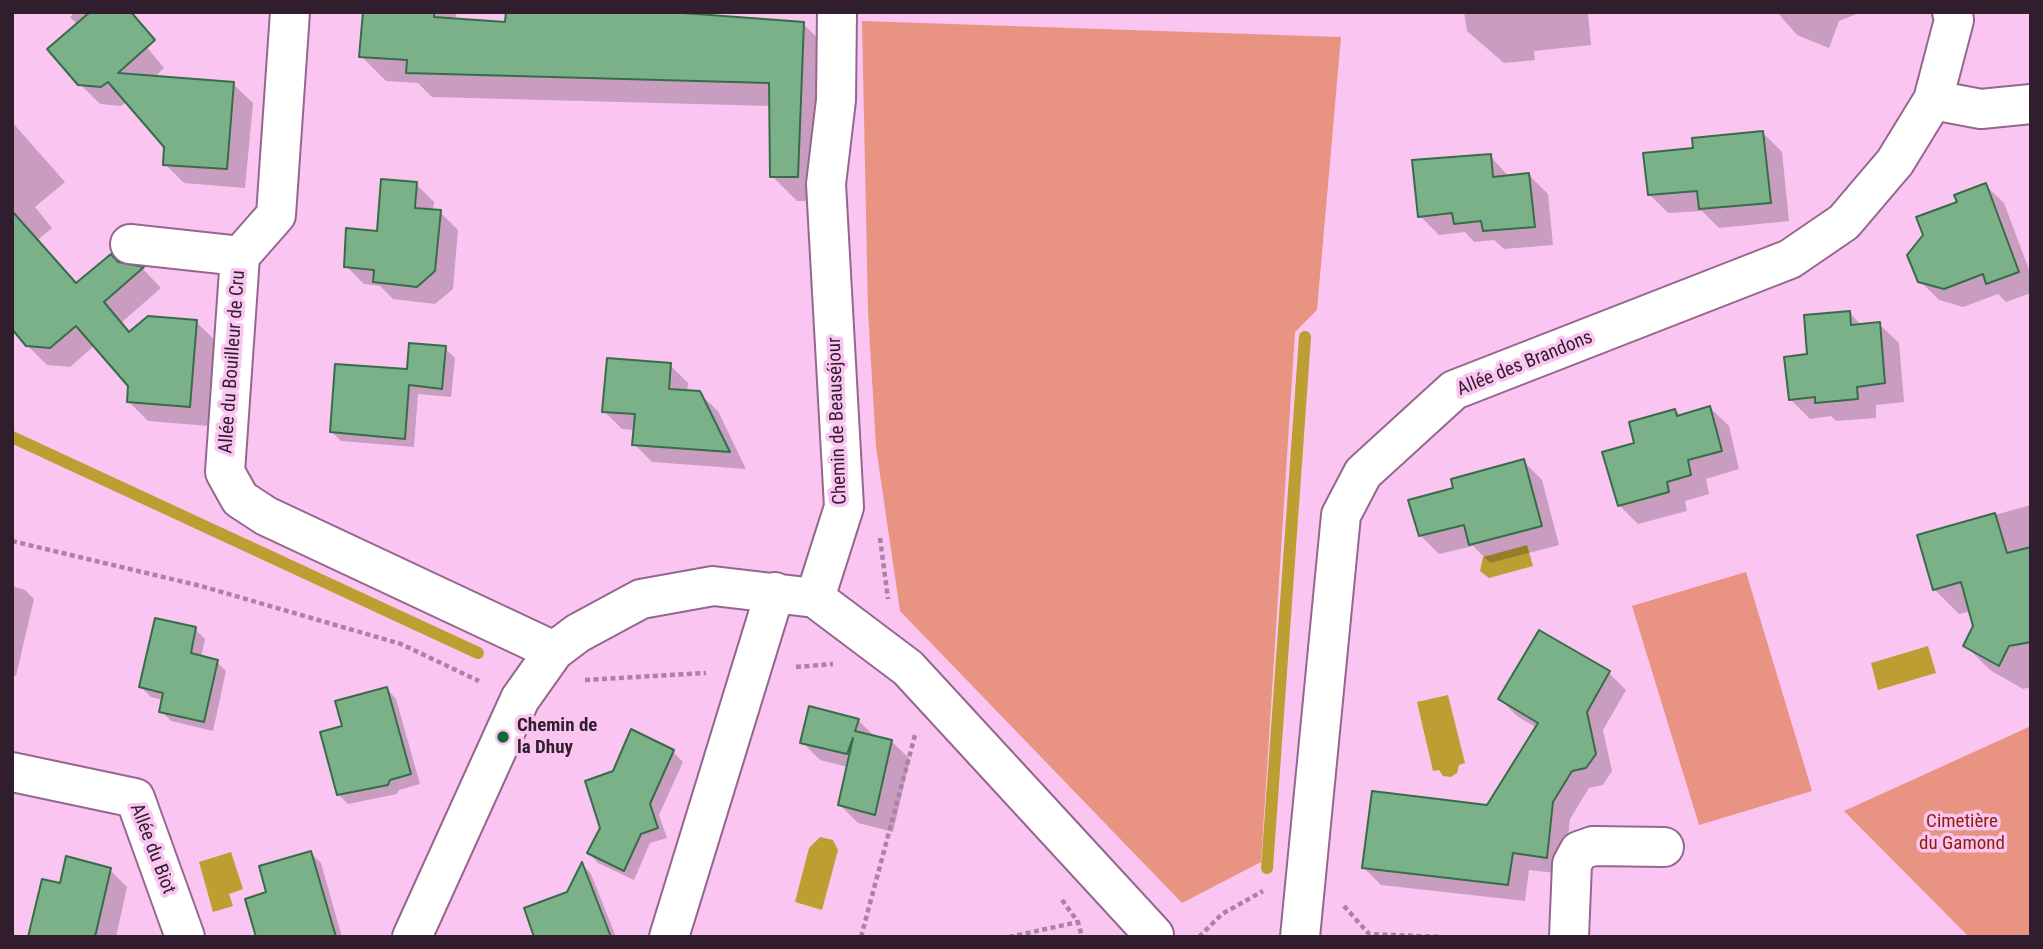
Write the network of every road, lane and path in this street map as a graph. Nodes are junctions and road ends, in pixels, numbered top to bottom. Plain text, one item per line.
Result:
1 (290, 12) edge
2 (836, 12) edge
3 (1952, 12) edge
4 (1933, 100) junction
5 (2031, 103) edge
6 (130, 244) dead end
7 (240, 256) junction
8 (12, 541) edge
9 (775, 592) junction
10 (815, 598) junction
11 (554, 651) junction
12 (707, 673) dead end
13 (479, 681) dead end
14 (579, 681) dead end
15 (917, 729) dead end
16 (12, 772) edge
17 (1664, 847) dead end
18 (1275, 892) dead end
19 (1339, 904) dead end
20 (1078, 922) dead end
21 (1157, 936) edge
22 (185, 937) edge
23 (412, 937) edge
24 (669, 937) edge
25 (861, 937) edge
26 (1009, 937) edge
27 (1199, 937) edge
28 (1300, 937) edge
29 (1443, 937) edge
30 (1569, 937) edge

1 - 7 street, Allée du Bouilleur de Cru
2 - 10 street, Chemin de Beauséjour
3 - 4 street, Allée des Brandons
4 - 5 street
4 - 28 street, Allée des Brandons
6 - 7 street
7 - 11 street, Allée du Bouilleur de Cru
8 - 13 path
9 - 10 street
9 - 11 street
9 - 24 street
10 - 21 street
11 - 23 street
12 - 14 path
15 - 25 path
16 - 22 street, Allée du Biot
17 - 30 street
18 - 27 path
19 - 29 path
20 - 26 path

